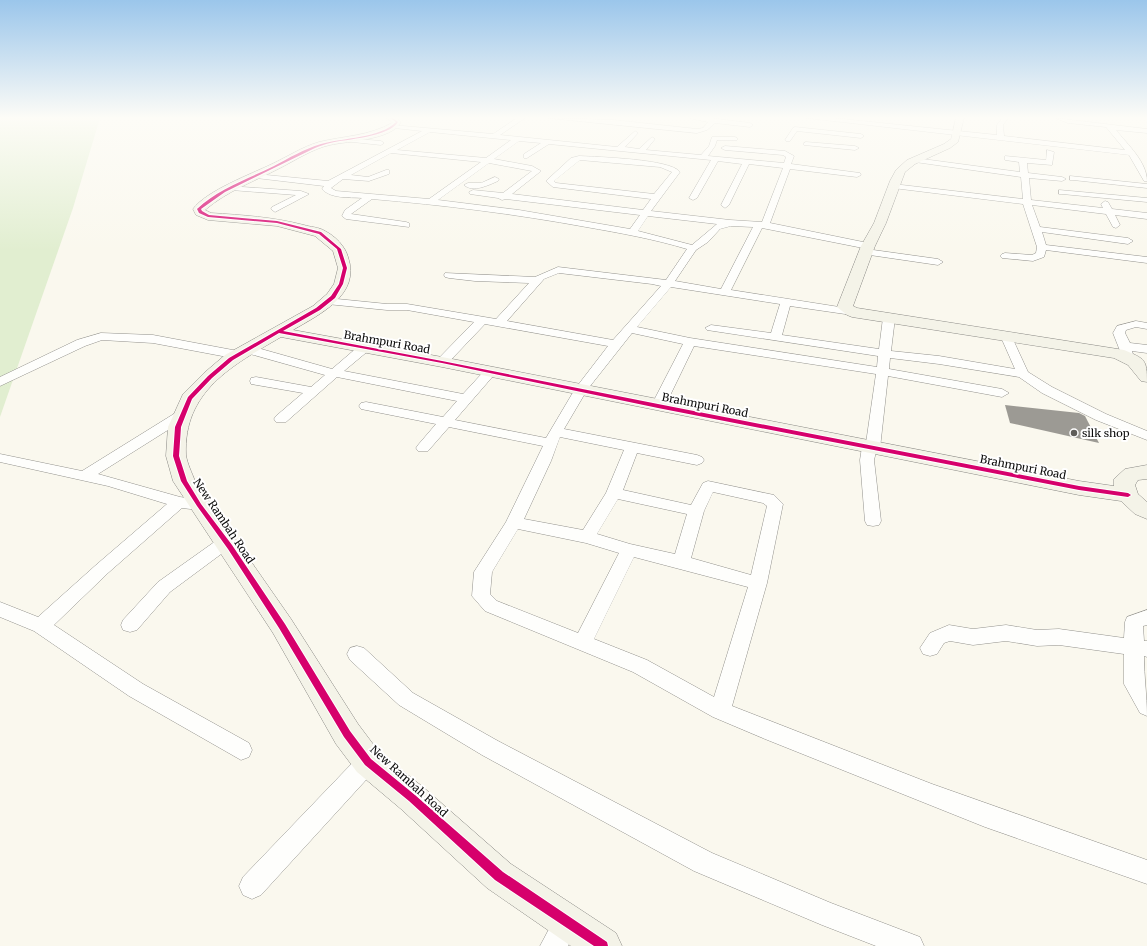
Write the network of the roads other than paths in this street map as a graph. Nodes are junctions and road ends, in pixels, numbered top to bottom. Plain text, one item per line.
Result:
1 (285, 162) edge
2 (369, 162) edge
3 (485, 162) edge
4 (495, 162) edge
5 (572, 162) edge
6 (628, 162) edge
7 (714, 162) edge
8 (747, 162) edge
9 (748, 162) edge
10 (787, 162) edge
11 (913, 162) edge
12 (931, 162) edge
13 (1023, 162) edge
14 (1137, 162) edge
15 (787, 166) junction
16 (1085, 168) dead end
17 (386, 172) dead end
18 (857, 175) dead end
19 (1024, 175) junction
20 (256, 176) junction
21 (342, 177) junction
22 (1073, 178) dead end
23 (495, 179) dead end
24 (1062, 179) dead end
25 (1147, 179) edge
26 (1090, 180) junction
27 (455, 184) junction
28 (328, 186) junction
29 (893, 186) junction
30 (1147, 186) edge
31 (231, 188) junction
32 (473, 192) dead end
33 (1062, 192) dead end
34 (301, 194) dead end
35 (370, 196) junction
36 (507, 196) junction
37 (1102, 196) junction
38 (656, 197) junction
39 (692, 198) dead end
40 (1147, 200) edge
41 (432, 201) junction
42 (1027, 202) junction
43 (725, 205) dead end
44 (275, 209) dead end
45 (493, 210) junction
46 (1109, 211) junction
47 (647, 212) junction
48 (1147, 216) edge
49 (730, 223) junction
50 (406, 225) dead end
51 (762, 225) junction
52 (1116, 225) dead end
53 (1037, 229) junction
54 (633, 232) junction
55 (1128, 240) dead end
56 (1042, 247) junction
57 (693, 248) junction
58 (867, 249) junction
59 (1005, 256) dead end
60 (1147, 260) edge
61 (938, 262) dead end
62 (449, 275) dead end
63 (536, 280) junction
64 (668, 284) junction
65 (724, 292) junction
66 (327, 301) junction
67 (786, 302) junction
68 (852, 312) junction
69 (889, 318) junction
70 (483, 320) junction
71 (498, 323) junction
72 (1147, 326) edge
73 (711, 328) dead end
74 (630, 329) junction
75 (279, 332) junction
76 (1006, 335) junction
77 (776, 338) junction
78 (690, 342) junction
79 (616, 344) junction
80 (364, 348) junction
81 (1147, 349) edge
82 (243, 352) junction
83 (1126, 352) junction
84 (884, 353) junction
85 (442, 362) junction
86 (490, 372) junction
87 (884, 372) junction
88 (334, 373) junction
89 (1024, 374) junction
90 (1147, 375) edge
91 (256, 381) dead end
92 (0, 382) edge
93 (581, 389) junction
94 (313, 391) junction
95 (1002, 393) dead end
96 (466, 399) junction
97 (366, 406) dead end
98 (658, 406) junction
99 (182, 415) junction
100 (281, 419) dead end
101 (445, 422) junction
102 (1147, 436) edge
103 (553, 437) junction
104 (871, 447) junction
105 (423, 448) dead end
106 (632, 448) junction
107 (0, 458) edge
108 (697, 460) dead end
109 (1147, 472) edge
110 (83, 477) junction
111 (614, 493) junction
112 (1128, 495) junction
113 (189, 503) junction
114 (696, 511) junction
115 (1147, 512) edge
116 (873, 521) dead end
117 (514, 523) junction
118 (587, 537) junction
119 (226, 542) junction
120 (629, 550) junction
121 (681, 562) junction
122 (758, 583) junction
123 (0, 609) edge
124 (1147, 617) edge
125 (130, 625) dead end
126 (41, 626) junction
127 (582, 643) junction
128 (930, 648) dead end
129 (1141, 648) edge
130 (357, 654) dead end
131 (1147, 707) edge
132 (720, 711) junction
133 (241, 750) dead end
134 (368, 762) junction
135 (1147, 872) edge
136 (252, 886) dead end
137 (566, 921) junction
138 (553, 946) edge
139 (603, 946) edge
140 (911, 946) edge

1 - 20 street, New Rambah Road
2 - 21 street
3 - 27 street
4 - 36 street
5 - 38 street
6 - 38 street
7 - 39 street
8 - 43 street
9 - 15 street
10 - 15 street
11 - 29 street
12 - 19 street
13 - 19 street
14 - 25 street
15 - 18 street
15 - 51 street
16 - 26 street
17 - 21 street
19 - 24 street
19 - 42 street
20 - 28 street
20 - 31 street, New Rambah Road
21 - 28 street
22 - 26 street
23 - 27 street
26 - 30 street
27 - 41 street
28 - 35 street
28 - 44 street
29 - 42 street
29 - 58 street
31 - 34 street
31 - 66 street, New Rambah Road
32 - 36 street
33 - 37 street
35 - 41 street
35 - 50 street
36 - 45 street
36 - 47 street
37 - 40 street
37 - 46 street
38 - 47 street
41 - 45 street
42 - 46 street
42 - 53 street
45 - 54 street
46 - 48 street
46 - 52 street
47 - 49 street
47 - 54 street
49 - 51 street
49 - 57 street
51 - 58 street
51 - 65 street
53 - 55 street
53 - 56 street
54 - 57 street
56 - 59 street
56 - 60 street
57 - 64 street
58 - 61 street
58 - 68 street
62 - 63 street
63 - 64 street
63 - 71 street
64 - 65 street
64 - 74 street
65 - 67 street
66 - 70 street
66 - 75 street, New Rambah Road
67 - 68 street
67 - 77 street
68 - 69 street
69 - 76 street
69 - 84 street
70 - 71 street
70 - 85 street
71 - 79 street
72 - 83 street
73 - 77 street
74 - 78 street
74 - 79 street
75 - 80 street, Brahmpuri Road
75 - 82 street, New Rambah Road
76 - 83 street
76 - 89 street
77 - 84 street
78 - 87 street
78 - 98 street
79 - 93 street
80 - 85 street, Brahmpuri Road
80 - 88 street
81 - 83 street
82 - 88 street
82 - 92 street
82 - 99 street, New Rambah Road
83 - 90 street
84 - 87 street
84 - 89 street
85 - 86 street, Brahmpuri Road
86 - 93 street, Brahmpuri Road
86 - 96 street
87 - 95 street
87 - 104 street
88 - 94 street
88 - 96 street
89 - 102 street
91 - 94 street
93 - 98 street, Brahmpuri Road
93 - 103 street
94 - 100 street
96 - 101 street
97 - 101 street
98 - 104 street, Brahmpuri Road
99 - 110 street
99 - 113 street, New Rambah Road
101 - 103 street
101 - 105 street
103 - 106 street
103 - 117 street
104 - 112 street, Brahmpuri Road
104 - 116 street
106 - 108 street
106 - 111 street
107 - 110 street
109 - 112 street
110 - 113 street
111 - 114 street
111 - 118 street
112 - 115 street
113 - 119 street, New Rambah Road
113 - 126 street
114 - 121 street
114 - 122 street
117 - 118 street
117 - 127 street
118 - 120 street
119 - 125 street
119 - 134 street, New Rambah Road
120 - 121 street
120 - 127 street
121 - 122 street
122 - 132 street
123 - 126 street
124 - 129 street
126 - 133 street
127 - 132 street
128 - 129 street
129 - 131 street
130 - 140 street
132 - 135 street
134 - 136 street
134 - 137 street, New Rambah Road
137 - 138 street
137 - 139 street, New Rambah Road

